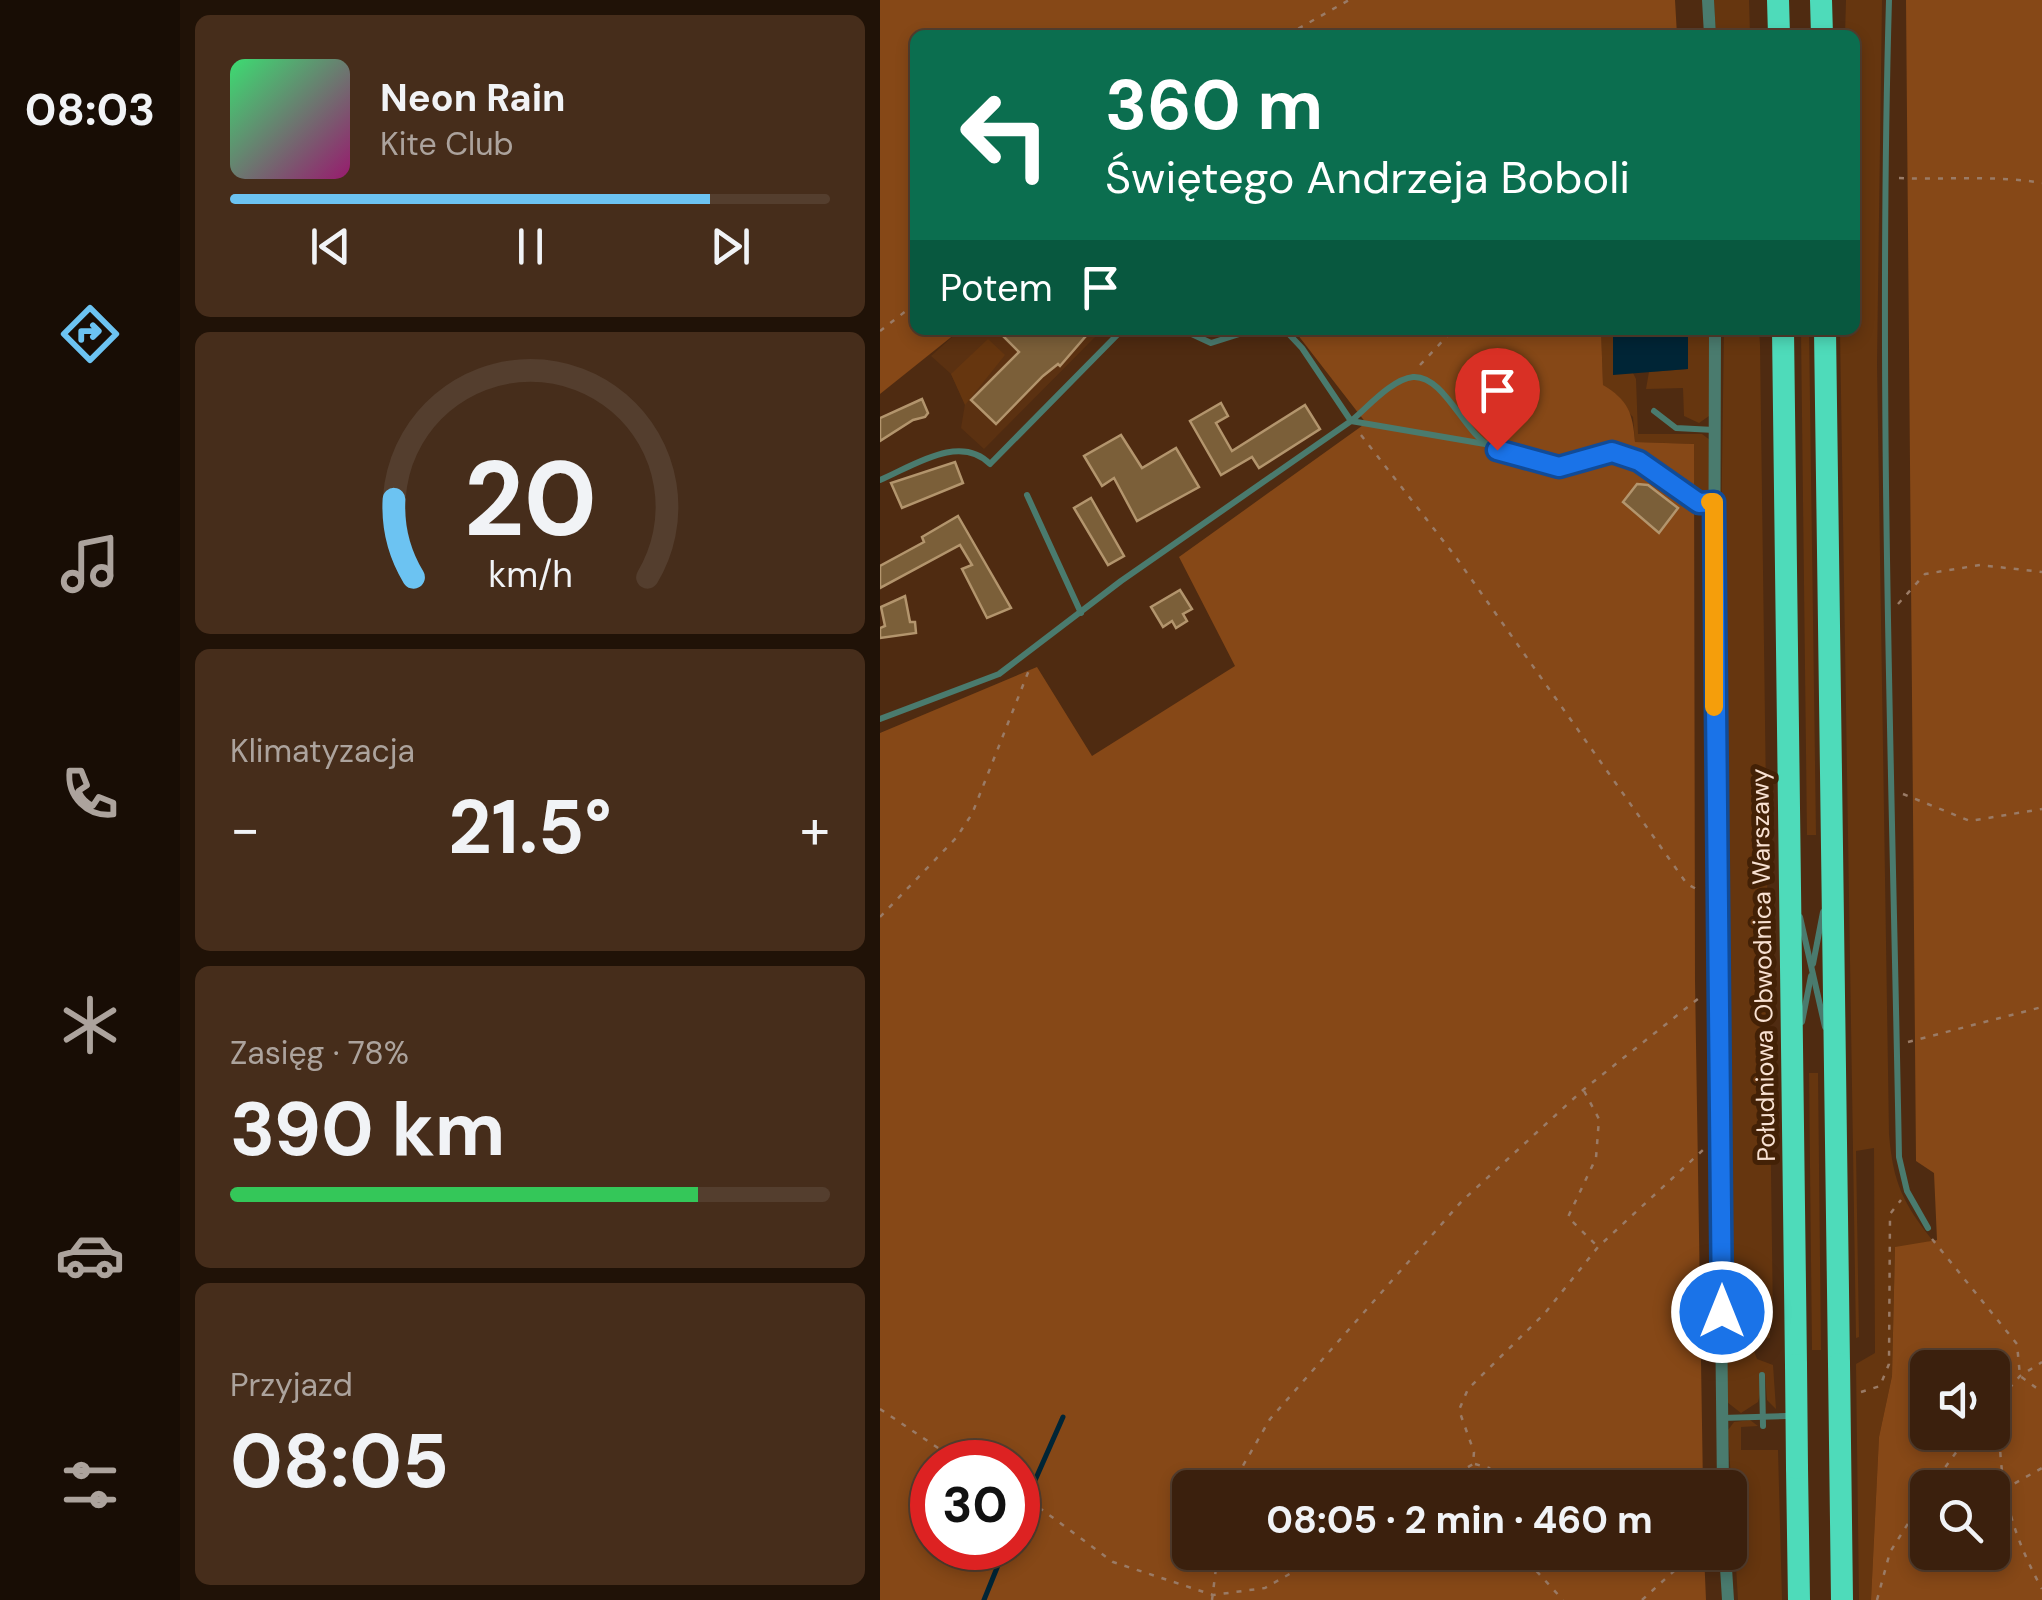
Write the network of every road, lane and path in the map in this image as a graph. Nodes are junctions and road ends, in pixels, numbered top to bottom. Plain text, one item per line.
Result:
1 (1349, 0) edge
2 (1708, 0) edge
3 (1778, 0) edge
4 (1821, 0) edge
5 (1889, 0) edge
6 (1297, 30) edge
7 (1710, 30) edge
8 (1779, 30) edge
9 (1822, 30) edge
10 (1884, 178) junction
11 (2042, 183) edge
12 (910, 308) edge
13 (880, 331) edge
14 (1117, 335) edge
15 (1194, 335) edge
16 (1236, 335) edge
17 (1290, 335) edge
18 (1449, 335) edge
19 (1715, 335) edge
20 (1782, 335) edge
21 (1826, 335) edge
22 (1409, 377) junction
23 (1654, 411) dead end
24 (1351, 421) junction
25 (1716, 430) junction
26 (1485, 444) junction
27 (880, 480) edge
28 (1027, 495) dead end
29 (1714, 502) junction
30 (2042, 572) edge
31 (1081, 613) junction
32 (1887, 617) junction
33 (1040, 646) junction
34 (880, 720) edge
35 (1892, 790) junction
36 (2042, 809) edge
37 (1832, 866) junction
38 (1789, 868) junction
39 (1716, 899) junction
40 (880, 917) edge
41 (1812, 970) junction
42 (1718, 983) junction
43 (2042, 1007) edge
44 (1897, 1045) junction
45 (1792, 1071) junction
46 (1835, 1072) junction
47 (1584, 1090) junction
48 (1720, 1135) junction
49 (1908, 1190) junction
50 (1928, 1228) joint
51 (1598, 1247) junction
52 (2042, 1362) edge
53 (1762, 1375) dead end
54 (2020, 1376) junction
55 (2010, 1388) edge
56 (1861, 1392) dead end
57 (2042, 1392) edge
58 (880, 1410) edge
59 (1786, 1416) dead end
60 (1722, 1418) junction
61 (1763, 1422) junction
62 (926, 1440) edge
63 (1473, 1464) junction
64 (2042, 1468) edge
65 (1240, 1470) edge
66 (1463, 1470) edge
67 (1492, 1470) edge
68 (1723, 1470) edge
69 (2010, 1489) edge
70 (1040, 1508) edge
71 (2010, 1517) edge
72 (1909, 1522) edge
73 (1216, 1570) edge
74 (1296, 1570) edge
75 (1536, 1570) edge
76 (1675, 1570) edge
77 (1727, 1570) edge
78 (2042, 1589) edge
79 (1213, 1598) edge
80 (1564, 1600) edge
81 (1642, 1600) edge
82 (1728, 1600) edge
83 (1799, 1600) edge
84 (1842, 1600) edge
85 (1877, 1600) edge

1 - 6 path
2 - 7 street
3 - 8 highway
4 - 9 highway
5 - 10 lane
10 - 11 path
10 - 32 lane
12 - 13 path
14 - 27 lane
15 - 16 lane
17 - 24 lane
18 - 22 path
19 - 25 street
20 - 38 highway, Południowa Obwodnica Warszawy
21 - 37 highway
22 - 24 lane
22 - 26 lane
23 - 25 lane
24 - 26 lane
24 - 31 lane
24 - 39 path
25 - 29 street
26 - 29 lane
28 - 31 lane
29 - 39 street
30 - 32 path
31 - 33 lane
32 - 35 lane
33 - 34 lane
33 - 40 path
35 - 36 path
35 - 44 lane
37 - 41 lane
37 - 46 highway
38 - 41 lane
38 - 45 highway, Południowa Obwodnica Warszawy
39 - 42 street
41 - 45 lane
41 - 46 lane
42 - 47 path
42 - 48 street
43 - 44 path
44 - 49 lane
45 - 83 highway, Południowa Obwodnica Warszawy, bridge
46 - 84 highway, bridge
47 - 51 path
47 - 65 path
48 - 51 path
48 - 60 street
49 - 50 lane
49 - 56 path
50 - 54 path
51 - 63 path
52 - 54 path
53 - 61 lane
54 - 55 path
54 - 57 path
58 - 62 path
59 - 61 lane
60 - 61 lane
60 - 68 street
63 - 66 path
63 - 67 path
64 - 69 path
70 - 79 path
71 - 78 path
72 - 85 path
73 - 79 path
74 - 79 path
75 - 80 path
76 - 81 path
77 - 82 street

